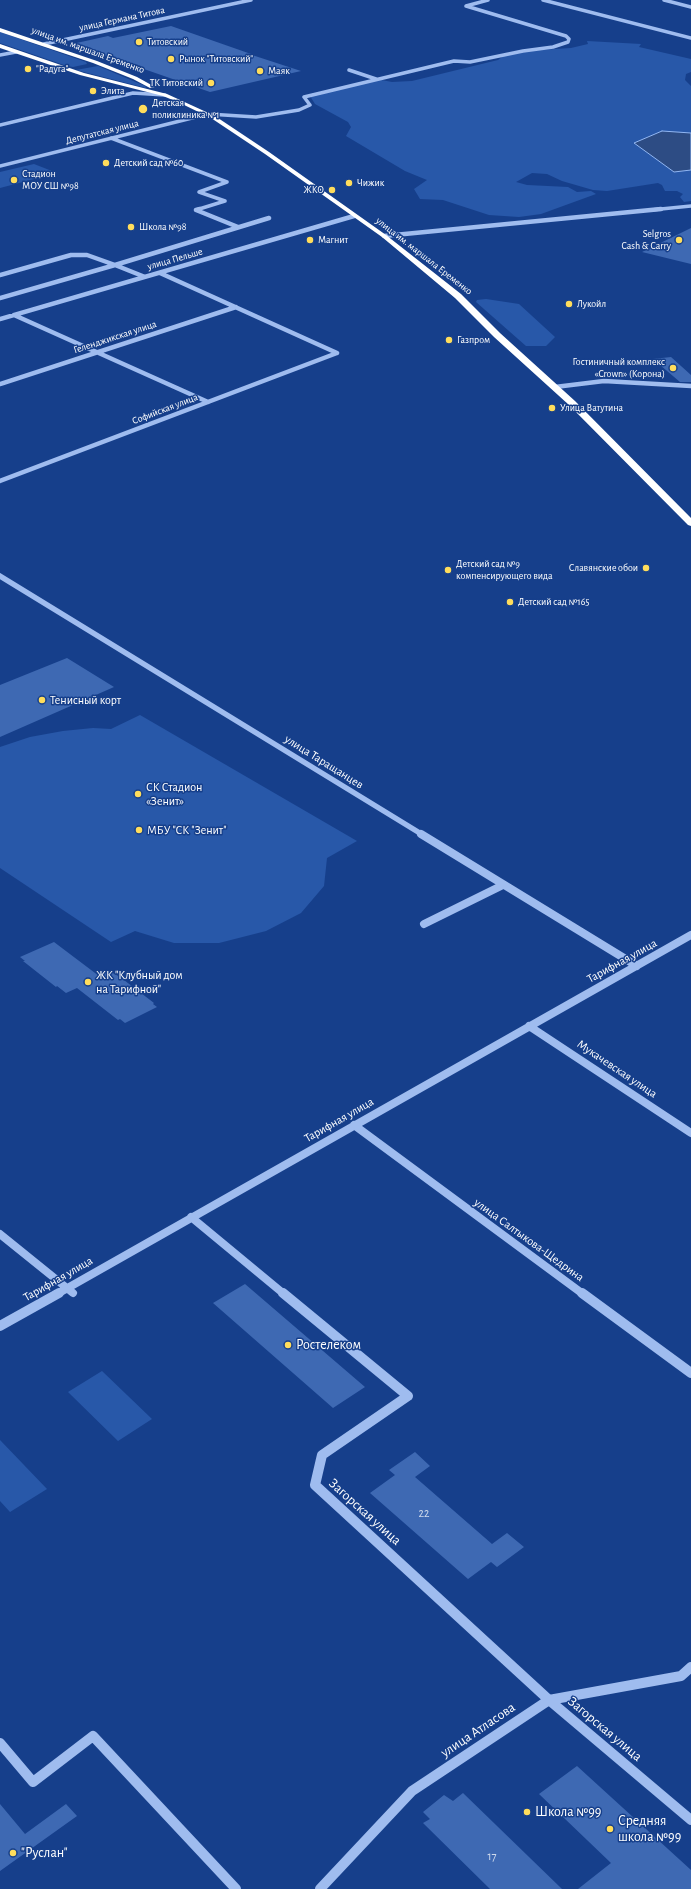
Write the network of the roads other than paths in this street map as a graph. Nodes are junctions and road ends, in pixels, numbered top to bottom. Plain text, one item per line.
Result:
1 (251, 0) edge
2 (488, 0) edge
3 (543, 0) edge
4 (665, 0) edge
5 (691, 7) edge
6 (0, 30) edge
7 (691, 32) edge
8 (679, 35) junction
9 (691, 38) edge
10 (44, 44) junction
11 (2, 48) edge
12 (16, 52) junction
13 (0, 55) edge
14 (90, 65) junction
15 (64, 68) junction
16 (349, 70) dead end
17 (376, 79) junction
18 (165, 95) junction
19 (208, 114) junction
20 (0, 125) edge
21 (111, 138) junction
22 (0, 166) edge
23 (691, 206) edge
24 (354, 216) junction
25 (269, 218) dead end
26 (238, 227) junction
27 (384, 236) junction
28 (115, 265) junction
29 (160, 273) junction
30 (0, 275) edge
31 (145, 277) junction
32 (0, 298) edge
33 (236, 307) junction
34 (14, 315) junction
35 (0, 319) edge
36 (97, 353) junction
37 (0, 384) edge
38 (691, 386) edge
39 (555, 387) junction
40 (208, 402) junction
41 (0, 481) edge
42 (691, 523) edge
43 (0, 576) edge
44 (503, 885) junction
45 (424, 924) dead end
46 (691, 935) edge
47 (637, 966) junction
48 (529, 1026) junction
49 (354, 1125) junction
50 (691, 1133) edge
51 (191, 1217) junction
52 (0, 1234) edge
53 (70, 1290) junction
54 (0, 1326) edge
55 (691, 1374) edge
56 (691, 1667) edge
57 (549, 1700) junction
58 (0, 1743) edge
59 (691, 1820) edge
60 (236, 1889) edge
61 (320, 1889) edge

1 - 10 street, улица Германа Титова
2 - 17 street
3 - 8 street
4 - 5 street
6 - 10 highway, улица им. маршала Еременко
7 - 8 street
8 - 9 street
10 - 14 highway, улица им. маршала Еременко
11 - 12 highway, улица им. маршала Еременко
12 - 13 street
12 - 15 highway, улица им. маршала Еременко
14 - 15 highway
14 - 18 highway, улица им. маршала Еременко
15 - 18 highway, улица им. маршала Еременко
16 - 17 street
17 - 19 street, Депутатская улица
18 - 19 highway, улица им. маршала Еременко
18 - 20 street
19 - 21 street, Депутатская улица
19 - 24 highway, улица им. маршала Еременко
21 - 22 street, Депутатская улица
21 - 26 street
23 - 27 street
24 - 27 highway, улица им. маршала Еременко
24 - 29 street, улица Пельше
25 - 26 street
26 - 28 street
27 - 39 highway, улица им. маршала Еременко
28 - 30 street
28 - 31 street
28 - 32 street
29 - 31 street, улица Пельше
29 - 33 street
31 - 34 street, улица Пельше
33 - 36 street, Геленджикская улица
33 - 40 street, Софийская улица
34 - 35 street, улица Пельше
34 - 36 street
36 - 37 street, Геленджикская улица
36 - 40 street
38 - 39 street
39 - 42 highway, улица им. маршала Еременко
40 - 41 street, Софийская улица
43 - 44 street, улица Таращанцев
44 - 45 street
44 - 47 street, улица Таращанцев
46 - 47 street, Тарифная улица
47 - 48 street, Тарифная улица
48 - 49 street, Тарифная улица
48 - 50 street, Мукачевская улица
49 - 51 street, Тарифная улица
49 - 55 street, улица Салтыкова-Щедрина
51 - 53 street, Тарифная улица
51 - 57 street, Загорская улица
52 - 53 street
53 - 54 street, Тарифная улица
56 - 57 street, улица Атласова
57 - 59 street, Загорская улица
57 - 61 street, улица Атласова
58 - 60 street

